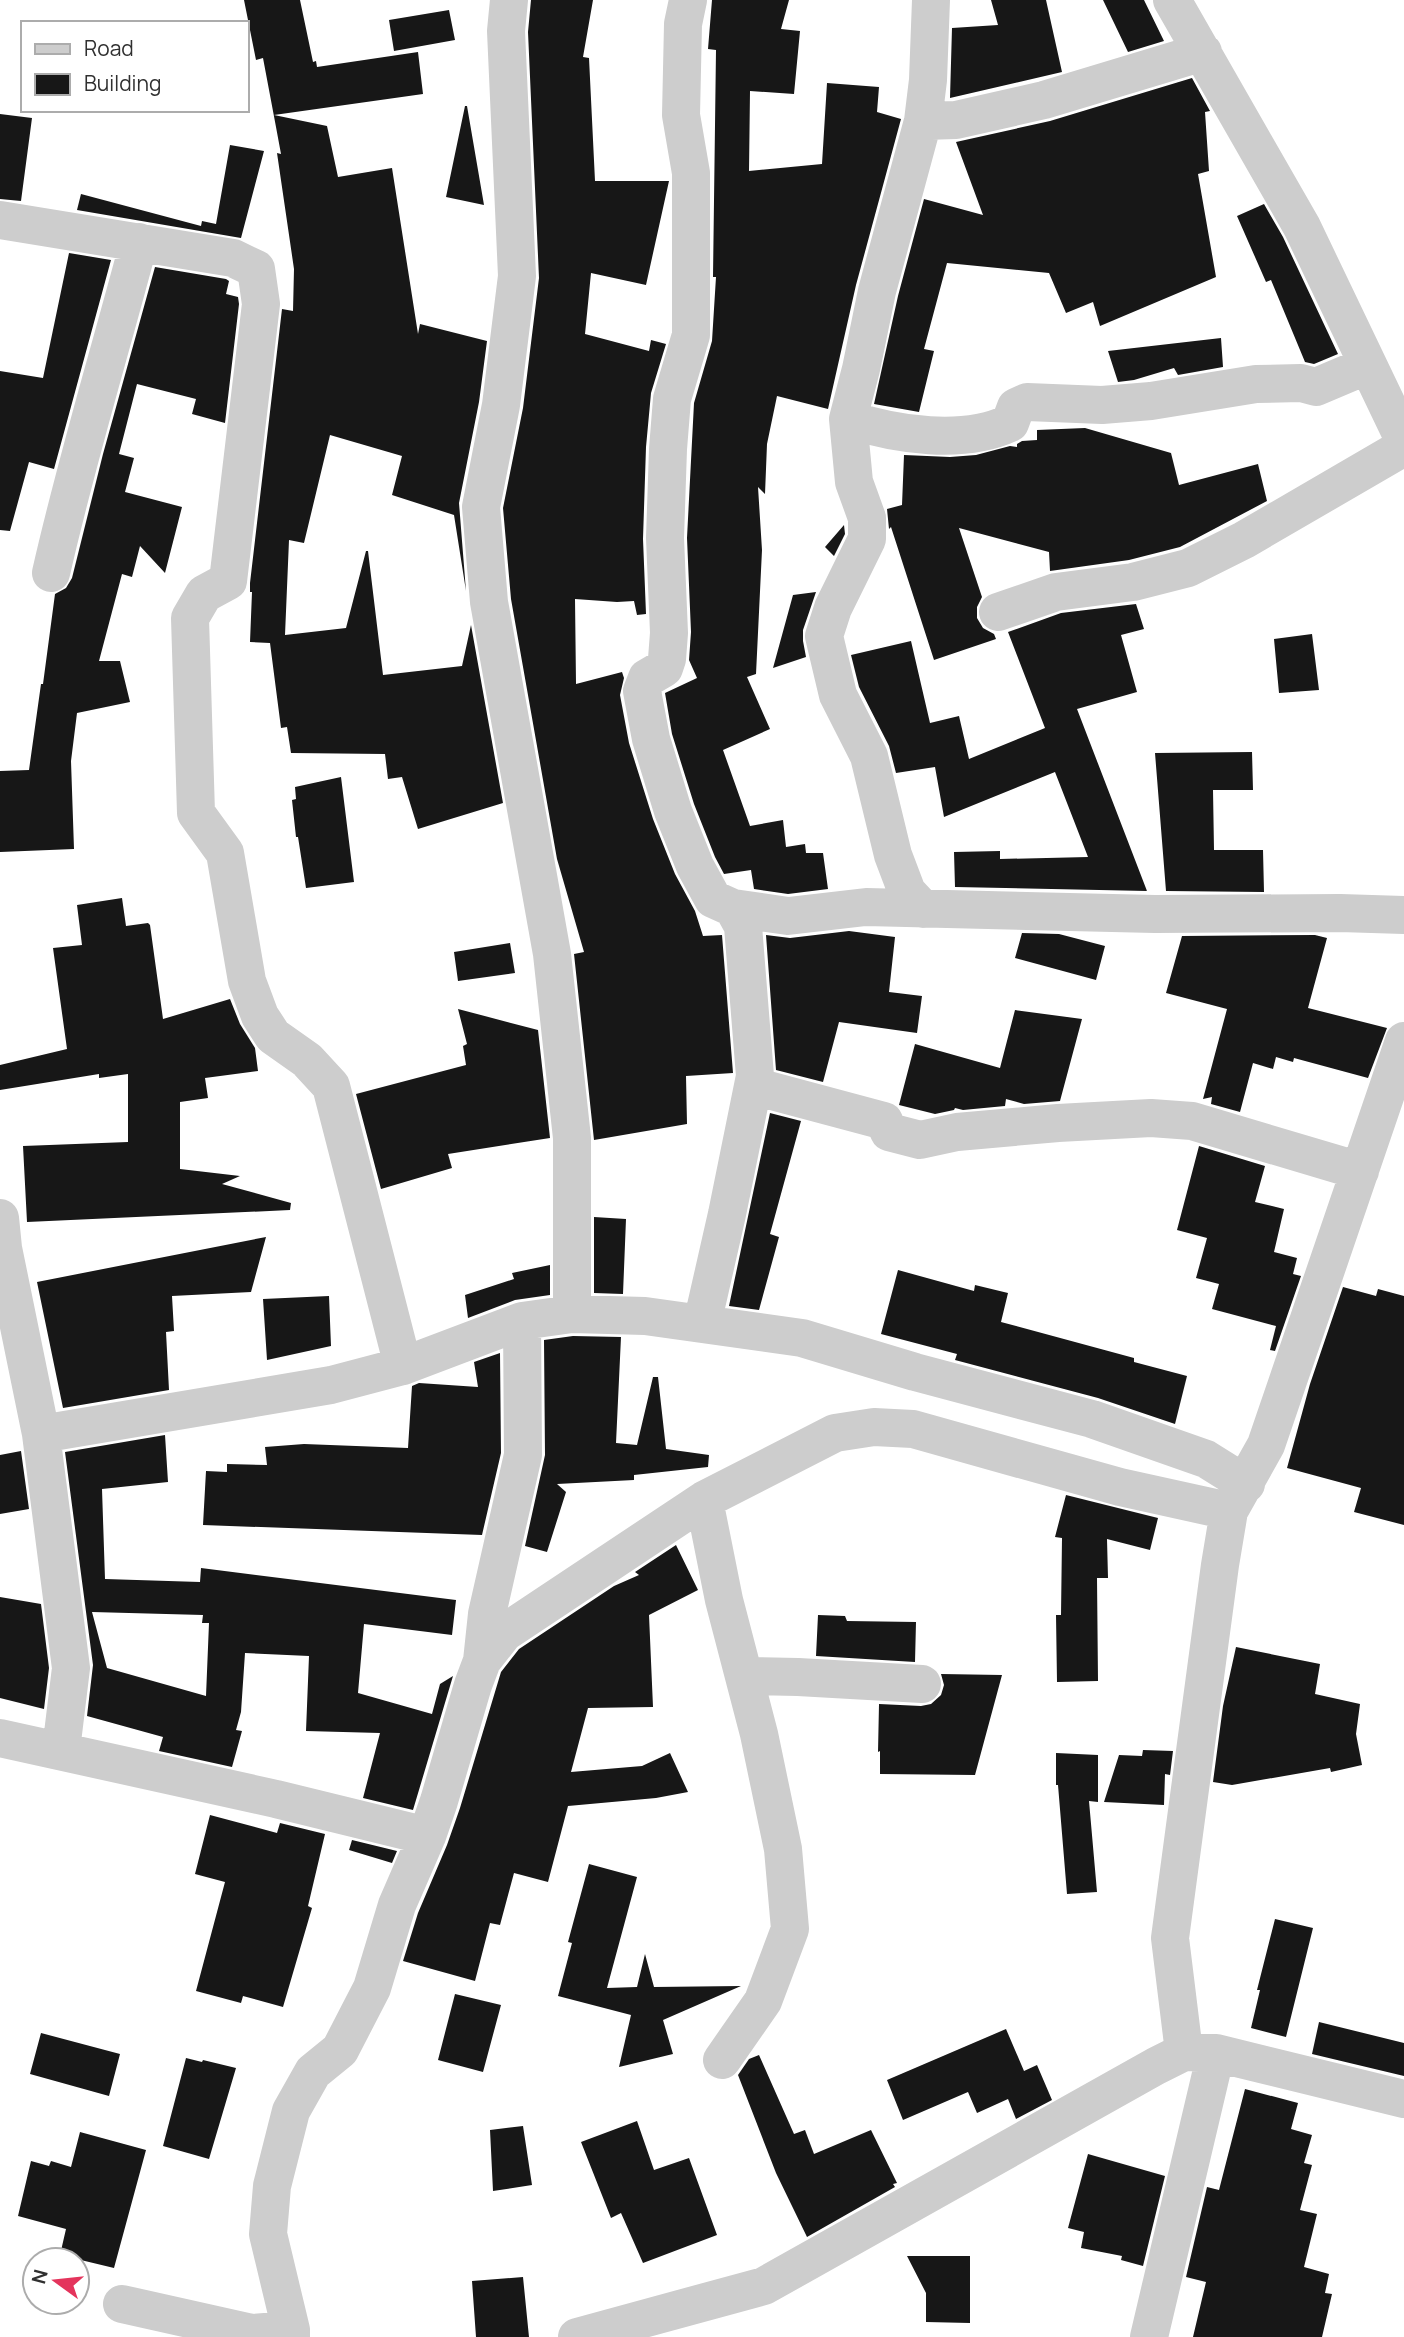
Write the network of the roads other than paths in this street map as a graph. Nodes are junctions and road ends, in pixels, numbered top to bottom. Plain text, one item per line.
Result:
1 (509, 0) edge
2 (688, 0) edge
3 (931, 0) edge
4 (1172, 0) edge
5 (1203, 52) junction
6 (923, 121) junction
7 (0, 220) edge
8 (139, 242) junction
9 (1368, 365) junction
10 (848, 419) junction
11 (1404, 440) edge
12 (1404, 447) edge
13 (51, 573) dead end
14 (998, 612) dead end
15 (733, 908) junction
16 (923, 909) junction
17 (1404, 915) edge
18 (1404, 1041) edge
19 (753, 1086) junction
20 (1360, 1171) junction
21 (1, 1238) edge
22 (572, 1314) junction
23 (522, 1321) junction
24 (702, 1324) junction
25 (402, 1366) junction
26 (41, 1434) junction
27 (1238, 1497) junction
28 (704, 1500) junction
29 (482, 1661) junction
30 (744, 1676) junction
31 (922, 1684) dead end
32 (0, 1738) edge
33 (61, 1750) junction
34 (427, 1836) junction
35 (1200, 2053) junction
36 (722, 2060) dead end
37 (1404, 2099) edge
38 (122, 2304) dead end
39 (291, 2333) edge
40 (577, 2337) edge
41 (1149, 2337) edge

1 - 22 street
2 - 15 street
3 - 6 street
4 - 5 street
5 - 6 street
5 - 9 street
6 - 10 street
7 - 8 street
8 - 13 street
8 - 25 street
9 - 10 street
9 - 11 street
10 - 16 street
12 - 14 street
15 - 16 street
15 - 19 street
16 - 17 street
18 - 20 street
19 - 20 street
19 - 24 street
20 - 27 street
21 - 26 street
22 - 23 street
22 - 24 street
23 - 25 street
23 - 29 street
24 - 27 street
25 - 26 street
26 - 33 street
27 - 28 street
27 - 35 street
28 - 29 street
28 - 30 street
29 - 34 street
30 - 31 street
30 - 36 street
32 - 33 street
33 - 34 street
34 - 39 street
35 - 37 street
35 - 40 street
35 - 41 street
38 - 39 street

